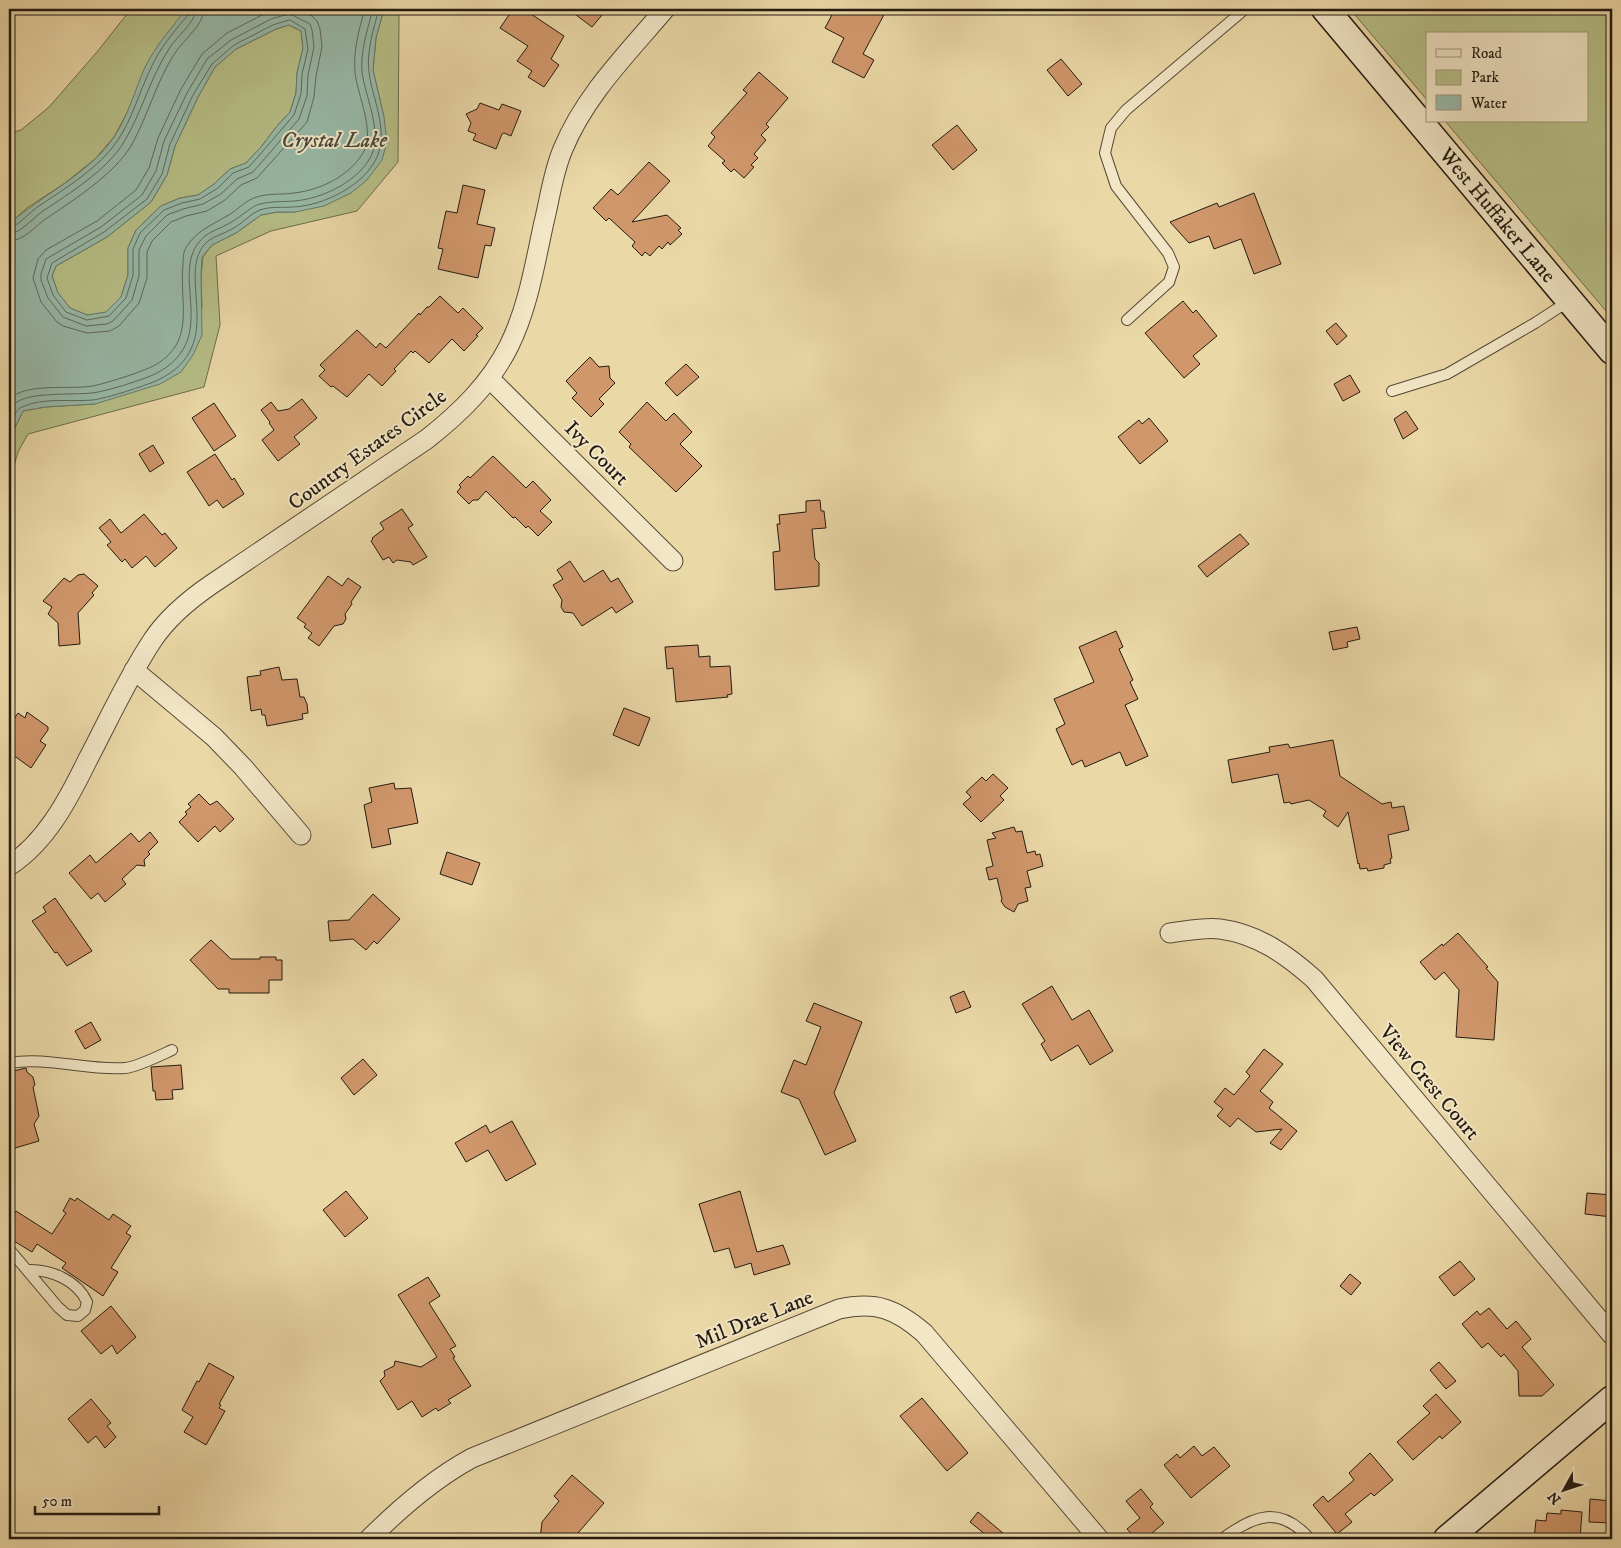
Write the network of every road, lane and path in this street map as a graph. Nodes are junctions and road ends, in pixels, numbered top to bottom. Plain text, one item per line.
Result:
1 (665, 9) edge
2 (1244, 9) edge
3 (1325, 9) edge
4 (1570, 301) junction
5 (1127, 320) dead end
6 (1612, 352) edge
7 (489, 378) junction
8 (1392, 391) dead end
9 (673, 560) dead end
10 (134, 670) junction
11 (301, 835) dead end
12 (9, 866) edge
13 (1170, 933) dead end
14 (172, 1050) dead end
15 (9, 1064) edge
16 (9, 1249) edge
17 (27, 1270) junction
18 (1612, 1335) edge
19 (1612, 1399) edge
20 (369, 1539) edge
21 (1099, 1539) edge
22 (1222, 1539) edge
23 (1310, 1539) edge
24 (1447, 1539) edge

1 - 7 street, Country Estates Circle
2 - 5 lane
3 - 4 street, West Huffaker Lane
4 - 6 street, West Huffaker Lane
4 - 8 lane
7 - 9 street, Ivy Court
7 - 10 street, Country Estates Circle
10 - 11 street
10 - 12 street, Country Estates Circle
13 - 18 street, View Crest Court
14 - 15 lane
16 - 17 lane
17 - 17 lane
19 - 24 street
20 - 21 street, Mil Drae Lane
22 - 23 lane

